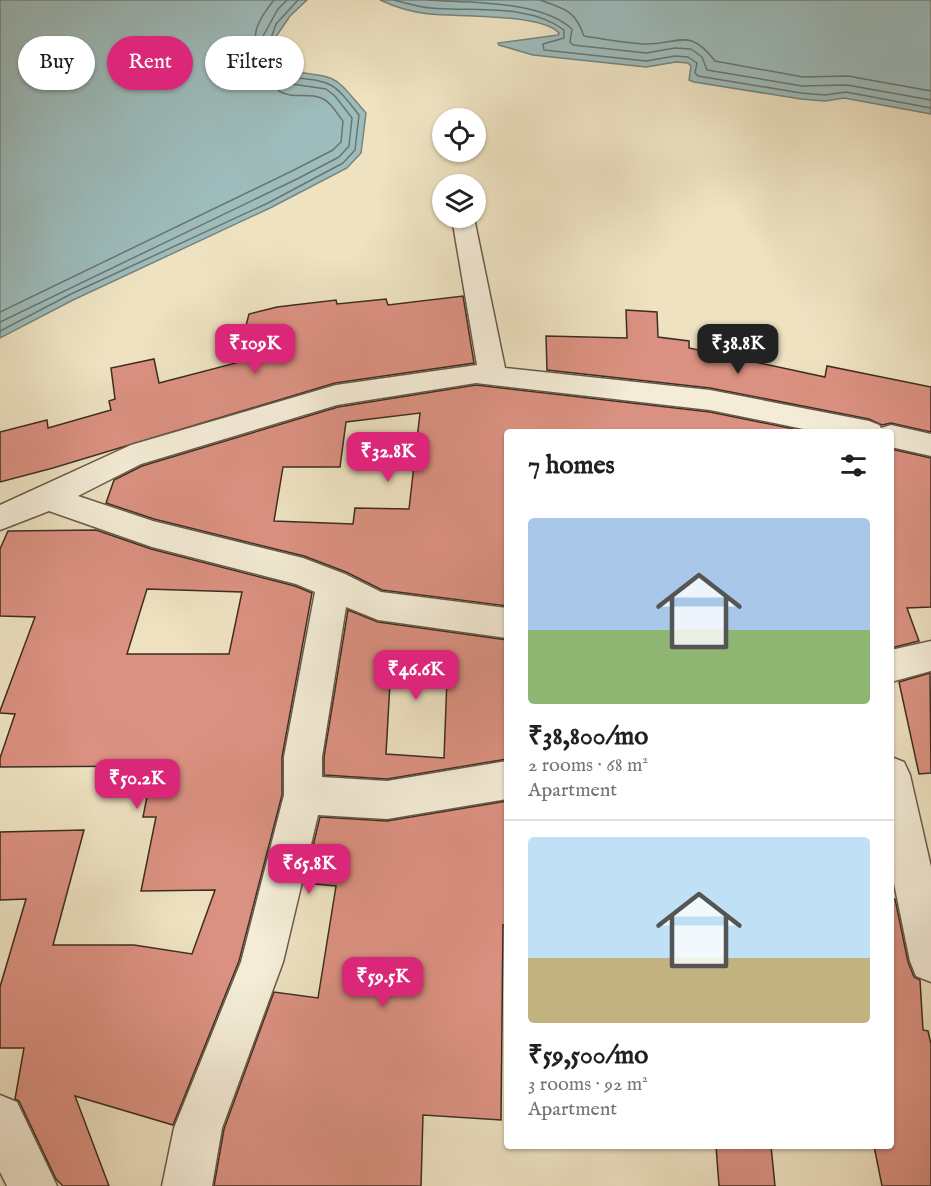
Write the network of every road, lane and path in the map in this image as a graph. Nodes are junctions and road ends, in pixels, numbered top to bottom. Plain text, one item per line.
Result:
1 (465, 228) edge
2 (493, 376) junction
3 (808, 426) edge
4 (838, 429) edge
5 (894, 437) edge
6 (931, 445) edge
7 (48, 498) junction
8 (0, 518) edge
9 (333, 584) junction
10 (504, 623) edge
11 (931, 656) edge
12 (894, 665) edge
13 (504, 780) edge
14 (894, 791) edge
15 (303, 795) junction
16 (931, 961) edge
17 (0, 1119) edge
18 (32, 1186) edge
19 (188, 1186) edge

1 - 2 street
2 - 3 street
2 - 7 street
3 - 4 street
5 - 6 street
7 - 8 street
7 - 9 street
9 - 10 street
9 - 15 street
11 - 12 street
13 - 15 street
14 - 16 street
15 - 19 street
17 - 18 street

